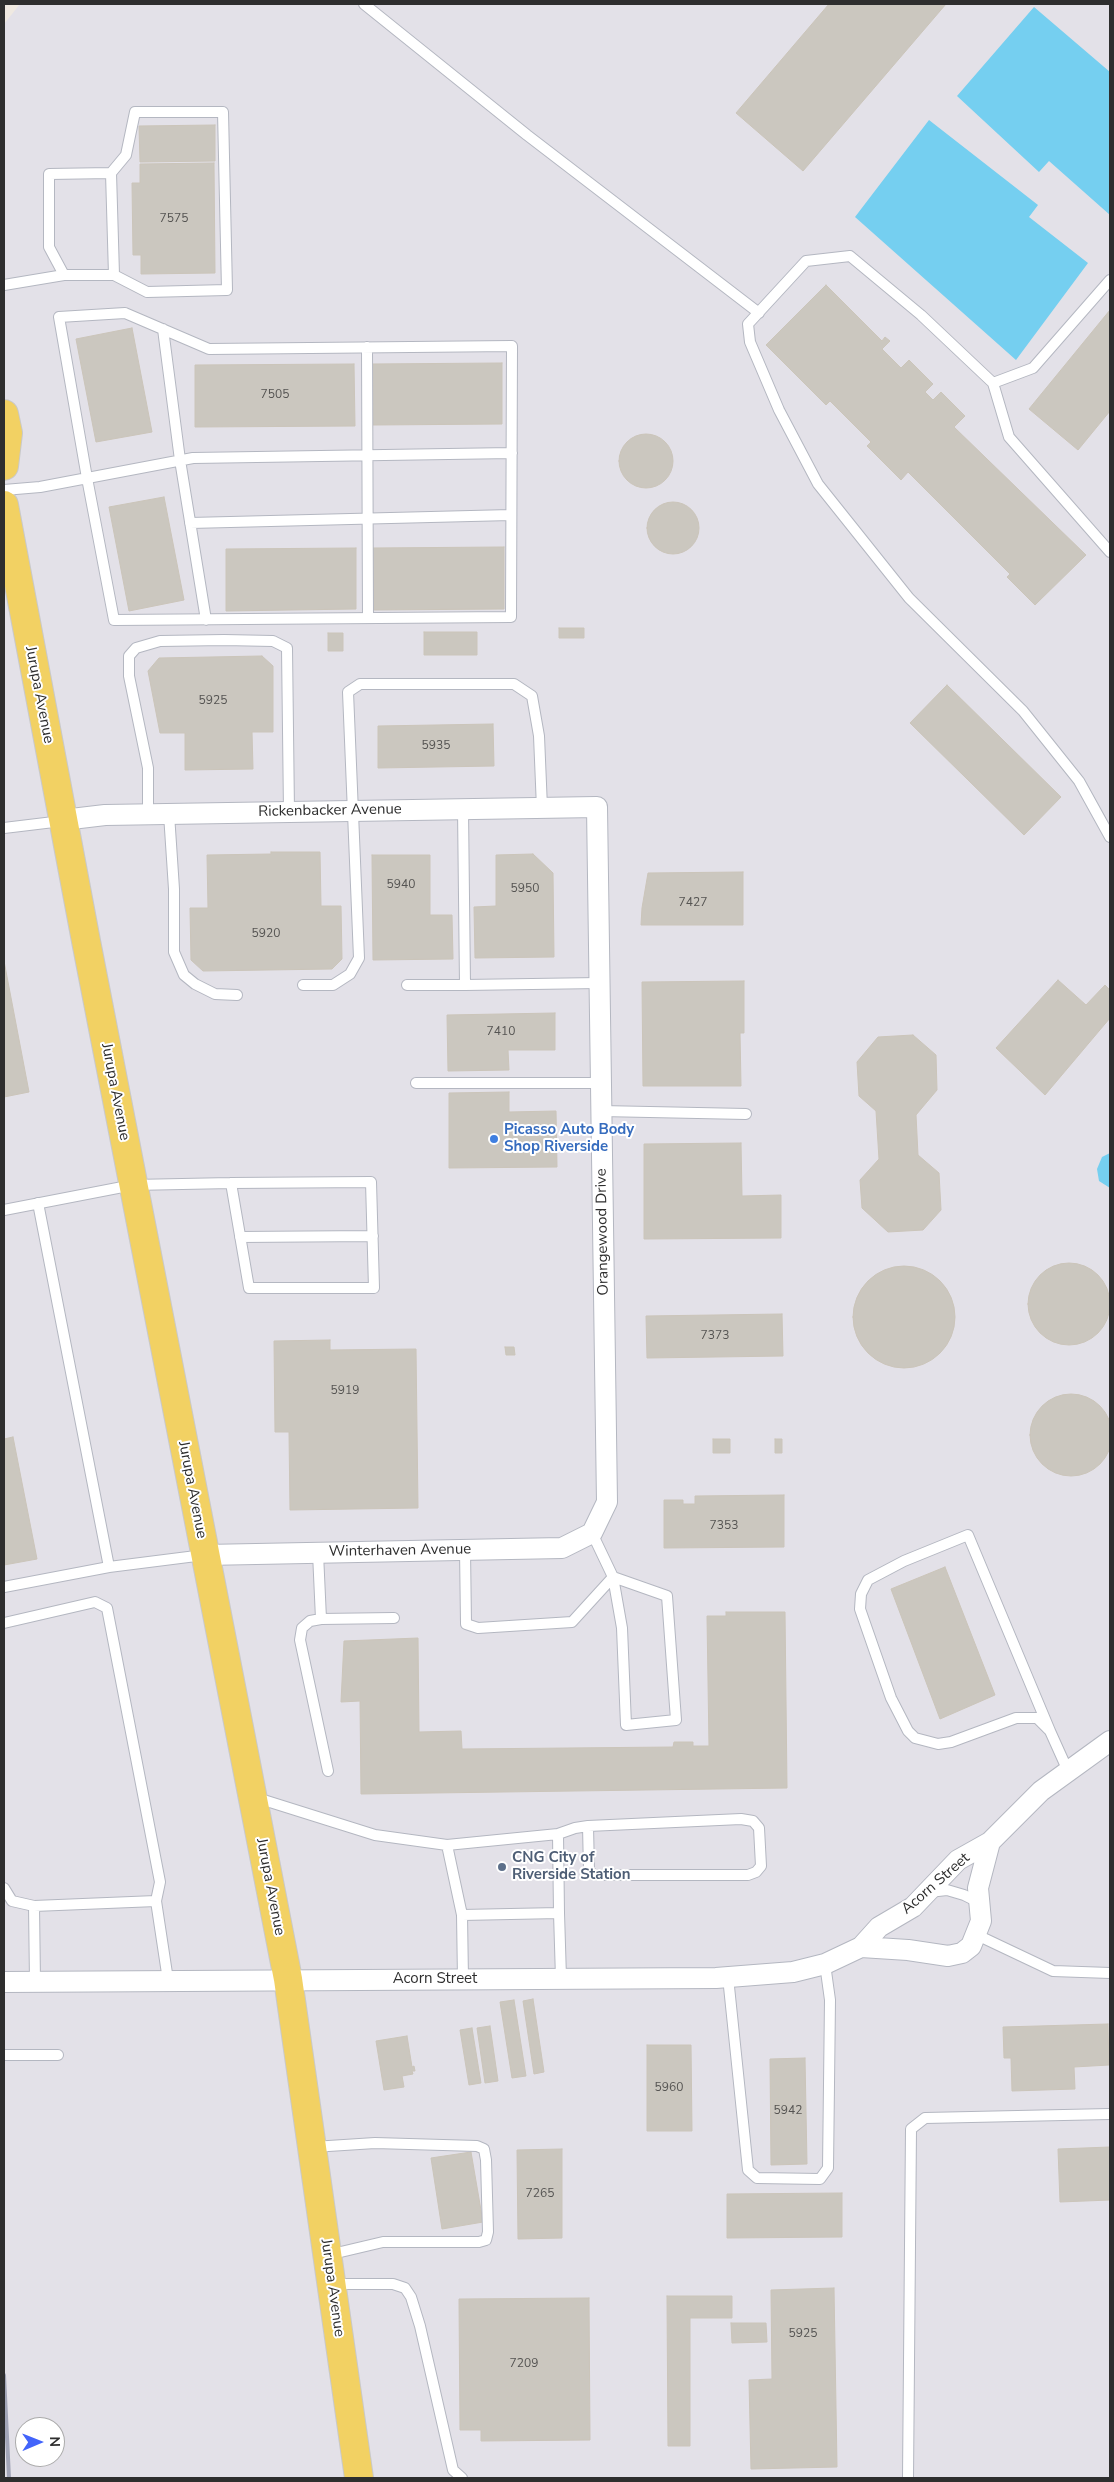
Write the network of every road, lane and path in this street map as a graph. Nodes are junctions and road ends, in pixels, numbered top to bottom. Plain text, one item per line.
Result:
1 (364, 4) edge
2 (111, 173) junction
3 (64, 275) junction
4 (114, 275) junction
5 (1110, 280) edge
6 (4, 284) edge
7 (758, 312) junction
8 (163, 329) junction
9 (367, 347) junction
10 (993, 383) junction
11 (4, 414) edge
12 (512, 453) junction
13 (366, 456) junction
14 (180, 460) junction
15 (4, 466) edge
16 (86, 478) junction
17 (4, 490) edge
18 (511, 515) junction
19 (366, 517) junction
20 (5, 522) edge
21 (190, 523) junction
22 (1110, 552) edge
23 (368, 618) junction
24 (206, 620) junction
25 (597, 807) joint
26 (542, 808) junction
27 (463, 809) junction
28 (353, 811) junction
29 (289, 812) junction
30 (148, 814) junction
31 (169, 814) junction
32 (63, 820) junction
33 (4, 828) edge
34 (1110, 837) edge
35 (599, 983) junction
36 (302, 985) dead end
37 (407, 985) dead end
38 (465, 985) junction
39 (237, 995) dead end
40 (416, 1083) dead end
41 (601, 1083) junction
42 (601, 1111) junction
43 (746, 1114) dead end
44 (231, 1183) junction
45 (133, 1185) junction
46 (38, 1203) junction
47 (4, 1210) edge
48 (372, 1236) junction
49 (240, 1237) junction
50 (592, 1533) junction
51 (465, 1550) junction
52 (318, 1553) junction
53 (204, 1555) junction
54 (109, 1567) junction
55 (614, 1577) junction
56 (4, 1587) edge
57 (394, 1618) dead end
58 (321, 1619) junction
59 (4, 1623) edge
60 (1050, 1731) junction
61 (1110, 1740) edge
62 (328, 1771) dead end
63 (1068, 1771) junction
64 (252, 1796) junction
65 (588, 1826) junction
66 (558, 1834) junction
67 (990, 1842) junction
68 (447, 1845) junction
69 (4, 1888) edge
70 (929, 1892) junction
71 (156, 1901) junction
72 (978, 1902) junction
73 (34, 1906) junction
74 (559, 1912) junction
75 (462, 1915) junction
76 (977, 1935) junction
77 (861, 1947) junction
78 (824, 1964) junction
79 (1110, 1973) edge
80 (728, 1977) junction
81 (463, 1978) junction
82 (561, 1978) junction
83 (288, 1979) junction
84 (168, 1980) junction
85 (4, 1982) edge
86 (35, 1982) junction
87 (4, 2055) edge
88 (58, 2055) dead end
89 (1110, 2114) edge
90 (312, 2146) junction
91 (327, 2255) junction
92 (331, 2284) junction
93 (359, 2478) edge
94 (462, 2478) edge
95 (908, 2478) edge

1 - 7 lane
2 - 3 lane
2 - 4 lane
2 - 4 lane
3 - 4 lane
3 - 6 lane
5 - 10 lane
7 - 10 lane
7 - 34 lane
8 - 9 lane
8 - 14 lane
8 - 16 lane
9 - 12 lane
9 - 13 lane
10 - 22 lane
11 - 15 main road
12 - 13 lane
12 - 18 lane
13 - 14 lane
13 - 19 lane
14 - 16 lane
14 - 21 lane
16 - 17 lane
16 - 24 lane
18 - 19 lane
18 - 23 lane
19 - 21 lane
19 - 23 lane
20 - 32 main road, Jurupa Avenue
21 - 24 lane
23 - 24 lane
25 - 26 street, Rickenbacker Avenue
25 - 35 street, Orangewood Drive
26 - 27 street, Rickenbacker Avenue
26 - 28 lane
27 - 28 street, Rickenbacker Avenue
27 - 38 lane
28 - 29 street, Rickenbacker Avenue
28 - 36 lane
29 - 30 lane
29 - 31 street, Rickenbacker Avenue
30 - 31 street, Rickenbacker Avenue
30 - 32 street, Rickenbacker Avenue
31 - 39 lane
32 - 33 lane
32 - 45 main road, Jurupa Avenue
35 - 38 lane
35 - 41 street, Orangewood Drive
37 - 38 lane
40 - 41 lane
41 - 42 street, Orangewood Drive
42 - 43 lane
42 - 50 street, Orangewood Drive
44 - 45 lane
44 - 48 lane
44 - 49 lane
45 - 46 lane
45 - 53 main road, Jurupa Avenue
46 - 47 lane
46 - 54 lane
48 - 49 lane
48 - 49 lane
50 - 51 street, Winterhaven Avenue
50 - 55 lane
51 - 52 street, Winterhaven Avenue
51 - 55 lane
52 - 53 street, Winterhaven Avenue
52 - 58 lane
53 - 54 lane
53 - 64 main road, Jurupa Avenue
54 - 56 lane
55 - 55 lane
57 - 58 lane
58 - 62 lane
59 - 71 lane
60 - 60 lane
60 - 63 lane
61 - 63 street, Acorn Street
63 - 67 street, Acorn Street
64 - 68 lane
64 - 83 main road, Jurupa Avenue
65 - 65 lane
65 - 66 lane
66 - 68 lane
66 - 74 lane
67 - 70 street, Acorn Street
67 - 72 street, Acorn Street
68 - 75 lane
69 - 73 lane
70 - 72 lane
70 - 77 street, Acorn Street
71 - 73 lane
71 - 84 lane
72 - 76 street, Acorn Street
73 - 86 lane
74 - 75 lane
74 - 82 lane
75 - 81 lane
76 - 77 street, Acorn Street
76 - 79 lane
77 - 78 street, Acorn Street
78 - 80 street, Acorn Street
78 - 80 lane
80 - 82 street, Acorn Street
81 - 82 street, Acorn Street
81 - 83 street, Acorn Street
83 - 84 street, Acorn Street
83 - 90 main road, Jurupa Avenue
84 - 86 street, Acorn Street
85 - 86 street, Acorn Street
87 - 88 lane
89 - 95 lane
90 - 91 main road, Jurupa Avenue
90 - 91 lane
91 - 92 main road, Jurupa Avenue
92 - 93 main road, Jurupa Avenue
92 - 94 lane

